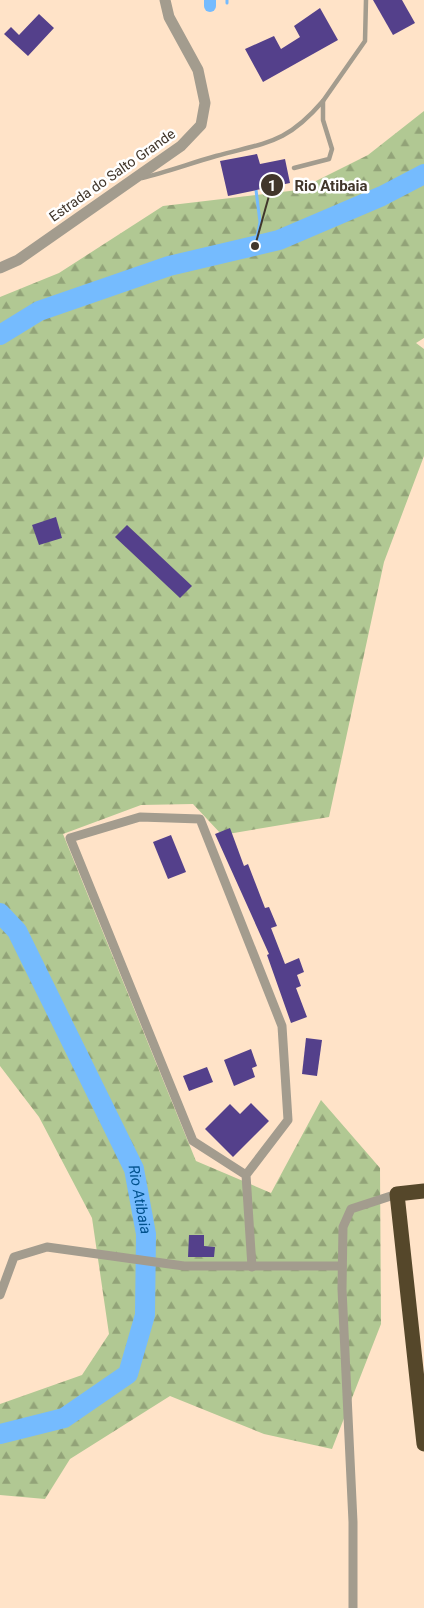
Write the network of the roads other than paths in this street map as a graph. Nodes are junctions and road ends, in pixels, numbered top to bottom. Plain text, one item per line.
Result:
1 (165, 0) edge
2 (366, 0) edge
3 (322, 102) junction
4 (294, 168) dead end
5 (130, 182) junction
6 (0, 268) edge
7 (246, 1175) junction
8 (424, 1191) edge
9 (397, 1194) junction
10 (342, 1266) junction
11 (252, 1268) junction
12 (0, 1296) edge
13 (424, 1444) edge
14 (353, 1608) edge

1 - 5 street, Estrada do Salto Grande
2 - 3 lane
3 - 4 lane
3 - 5 lane
5 - 6 street, Estrada do Salto Grande
7 - 7 street
7 - 11 street
8 - 9 highway
9 - 10 street
9 - 13 highway
10 - 11 street
10 - 14 street
11 - 12 street

